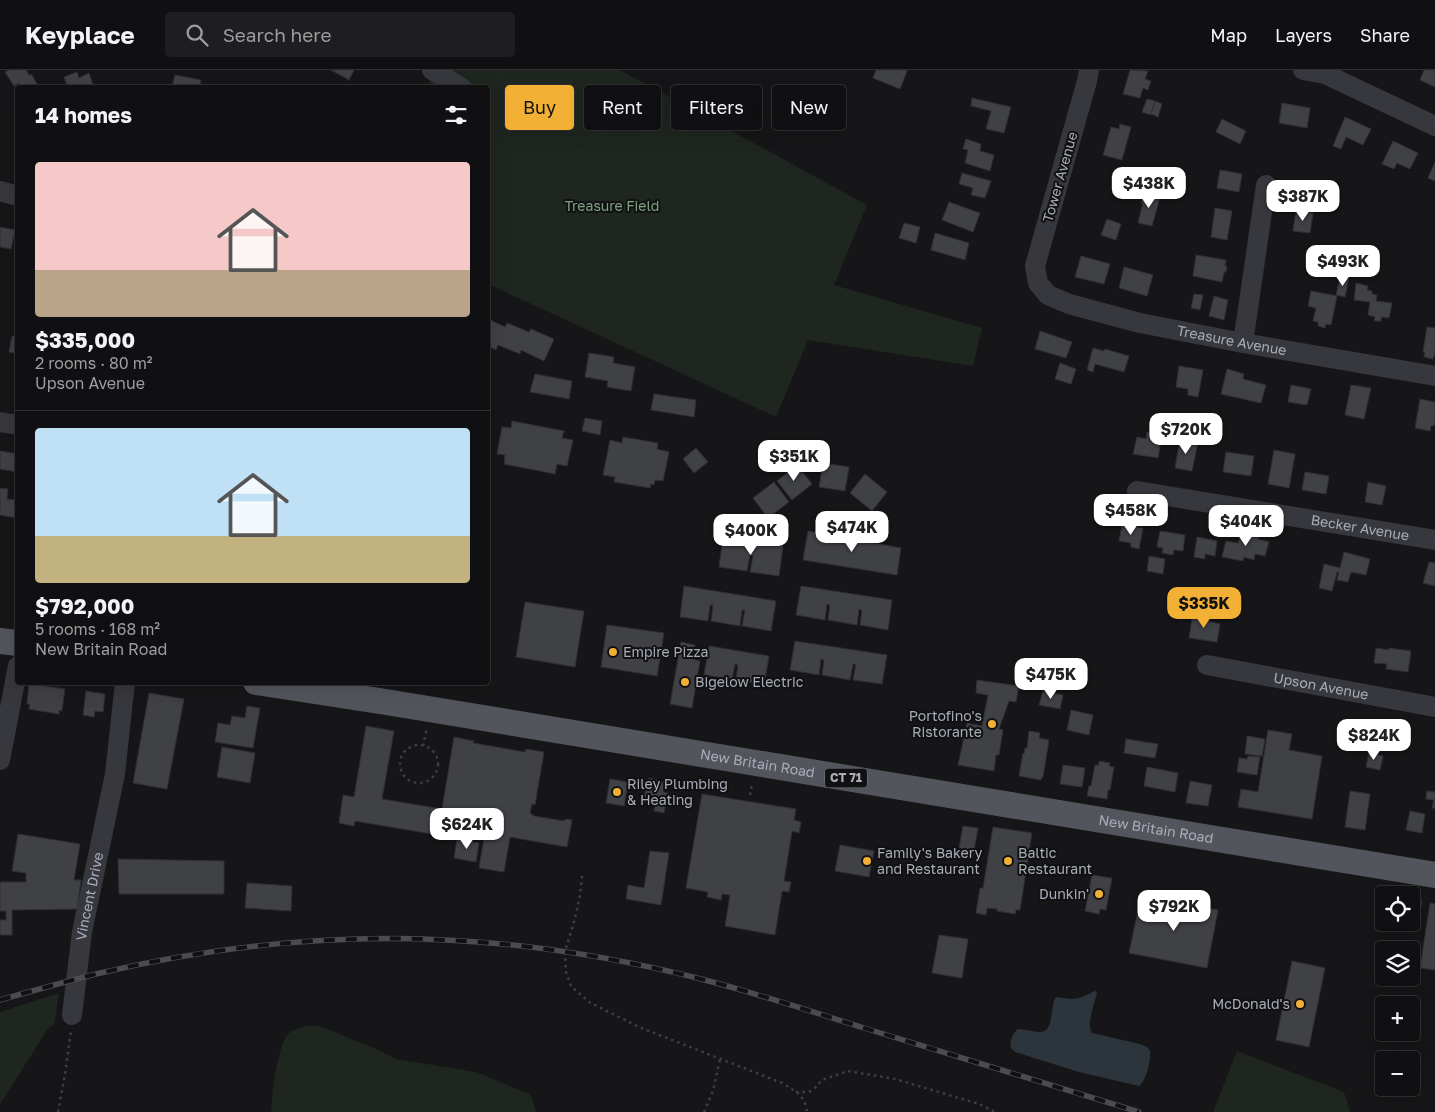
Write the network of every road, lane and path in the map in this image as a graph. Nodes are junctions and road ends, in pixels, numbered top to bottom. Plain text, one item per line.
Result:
1 (432, 70) edge
2 (1088, 70) edge
3 (1303, 70) edge
4 (1326, 72) edge
5 (457, 85) edge
6 (1435, 126) edge
7 (1266, 185) dead end
8 (0, 191) edge
9 (15, 195) edge
10 (1038, 283) joint
11 (1243, 343) junction
12 (1435, 376) edge
13 (0, 422) edge
14 (15, 424) edge
15 (1137, 491) dead end
16 (1435, 540) edge
17 (0, 641) edge
18 (15, 644) edge
19 (1207, 665) dead end
20 (15, 682) edge
21 (125, 685) edge
22 (275, 685) edge
23 (1435, 707) edge
24 (428, 724) dead end
25 (423, 746) junction
26 (0, 760) edge
27 (752, 779) dead end
28 (750, 795) dead end
29 (1435, 875) edge
30 (582, 876) dead end
31 (72, 1015) joint
32 (720, 1059) junction
33 (796, 1092) junction
34 (58, 1112) edge
35 (704, 1112) edge
36 (807, 1112) edge
37 (995, 1112) edge

1 - 5 street
2 - 10 street, Tower Avenue
3 - 4 street
4 - 6 street
7 - 11 street
8 - 9 street
10 - 11 street, Treasure Avenue
11 - 12 street, Treasure Avenue
13 - 14 street
15 - 16 street, Becker Avenue
17 - 18 main road
19 - 23 street, Upson Avenue
20 - 26 street
21 - 31 street, Vincent Drive
22 - 29 main road, New Britain Road / CT 71
24 - 25 path
25 - 25 path
27 - 28 path
30 - 32 path
31 - 34 path
32 - 33 path
32 - 35 path
33 - 36 path
33 - 37 path

